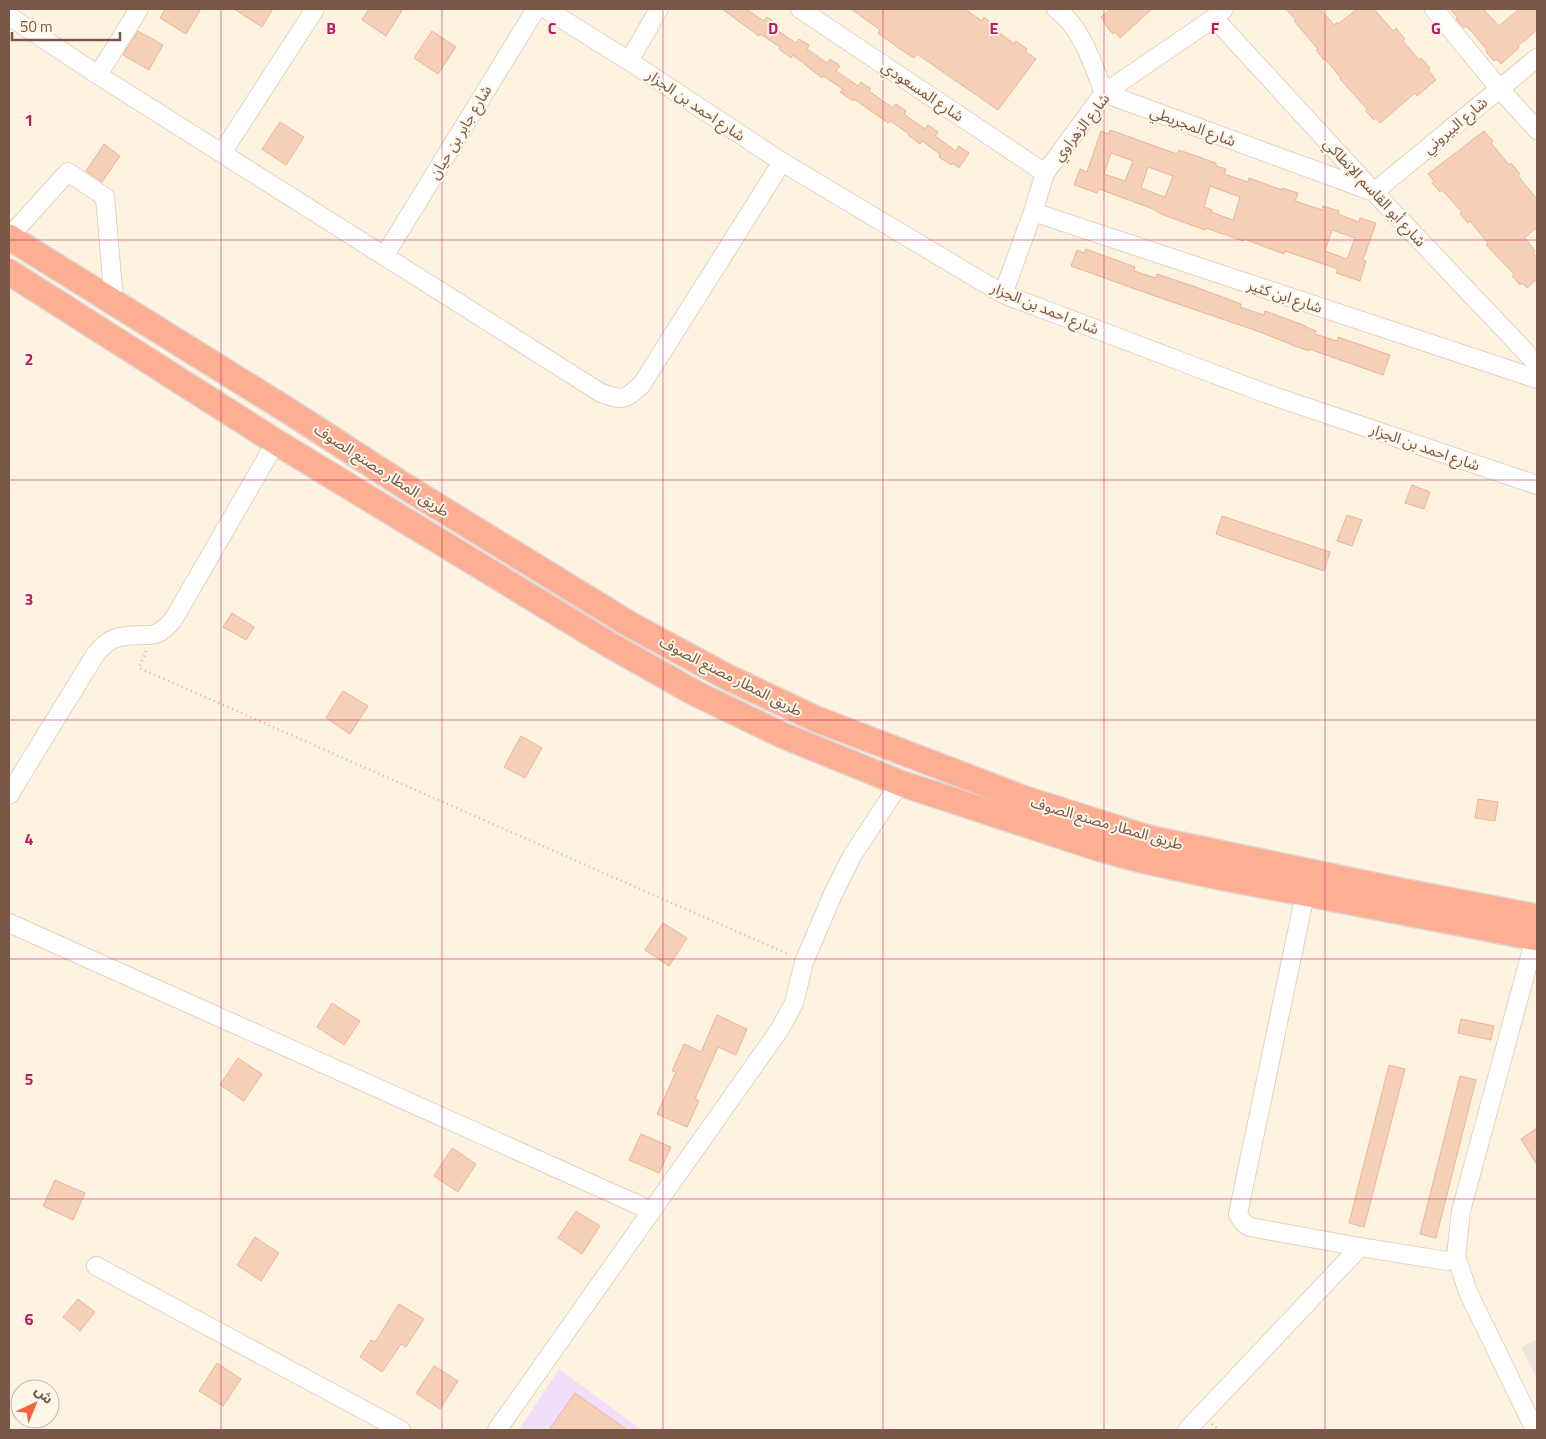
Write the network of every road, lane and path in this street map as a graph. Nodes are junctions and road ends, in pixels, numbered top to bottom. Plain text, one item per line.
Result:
1 (139, 9) edge
2 (315, 9) edge
3 (536, 9) edge
4 (546, 9) edge
5 (658, 9) edge
6 (800, 9) edge
7 (1056, 9) edge
8 (1435, 9) edge
9 (1219, 13) edge
10 (9, 16) edge
11 (1537, 58) edge
12 (629, 61) junction
13 (98, 76) junction
14 (1499, 88) junction
15 (1104, 93) junction
16 (1537, 130) edge
17 (222, 153) junction
18 (782, 162) junction
19 (1045, 173) junction
20 (1374, 192) junction
21 (1033, 212) junction
22 (9, 237) edge
23 (385, 256) junction
24 (53, 264) junction
25 (9, 272) edge
26 (38, 290) junction
27 (1002, 294) junction
28 (114, 302) junction
29 (1537, 364) edge
30 (1537, 379) edge
31 (276, 442) junction
32 (1537, 485) edge
33 (152, 636) junction
34 (900, 783) junction
35 (9, 795) edge
36 (1304, 894) junction
37 (1474, 916) junction
38 (9, 923) edge
39 (1536, 931) edge
40 (804, 962) junction
41 (652, 1211) junction
42 (1360, 1247) junction
43 (1447, 1261) dead end
44 (96, 1266) dead end
45 (401, 1430) edge
46 (497, 1430) edge
47 (1187, 1430) edge
48 (1535, 1430) edge

1 - 13 street
2 - 17 street
3 - 23 street, شارع جابر بن حيان
4 - 12 street, شارع احمد بن الجزار
5 - 12 street
6 - 19 street, شارع المسعودي
7 - 15 street
8 - 14 street
9 - 15 street, شارع الزهراوي
9 - 20 street, شارع أبو القاسم الإنطاكي
10 - 13 street
11 - 14 street, شارع البيروني
12 - 18 street, شارع احمد بن الجزار
13 - 17 street
14 - 16 street
14 - 20 street, شارع البيروني
15 - 19 street, شارع الزهراوي
15 - 20 street, شارع المجريطي
17 - 23 street
18 - 23 street
18 - 27 street, شارع احمد بن الجزار
19 - 21 street, شارع الزهراوي
20 - 29 street, شارع أبو القاسم الإنطاكي
21 - 27 street, شارع الزهراوي
21 - 30 street, شارع ابن كثير
22 - 24 highway, طريق المطار مصنع الصوف
22 - 28 street
24 - 26 highway
24 - 28 highway, طريق المطار مصنع الصوف
25 - 26 highway, طريق المطار مصنع الصوف
26 - 31 highway, طريق المطار مصنع الصوف
27 - 32 street, شارع احمد بن الجزار
28 - 37 highway, طريق المطار مصنع الصوف
31 - 33 street
31 - 34 highway, طريق المطار مصنع الصوف
33 - 35 street
33 - 40 path
34 - 36 highway, طريق المطار مصنع الصوف
34 - 40 street
36 - 37 highway, طريق المطار مصنع الصوف
36 - 42 street
37 - 39 highway, طريق المطار مصنع الصوف
38 - 41 street
39 - 48 street
40 - 41 street
41 - 46 street
42 - 43 street
42 - 47 street
44 - 45 street

